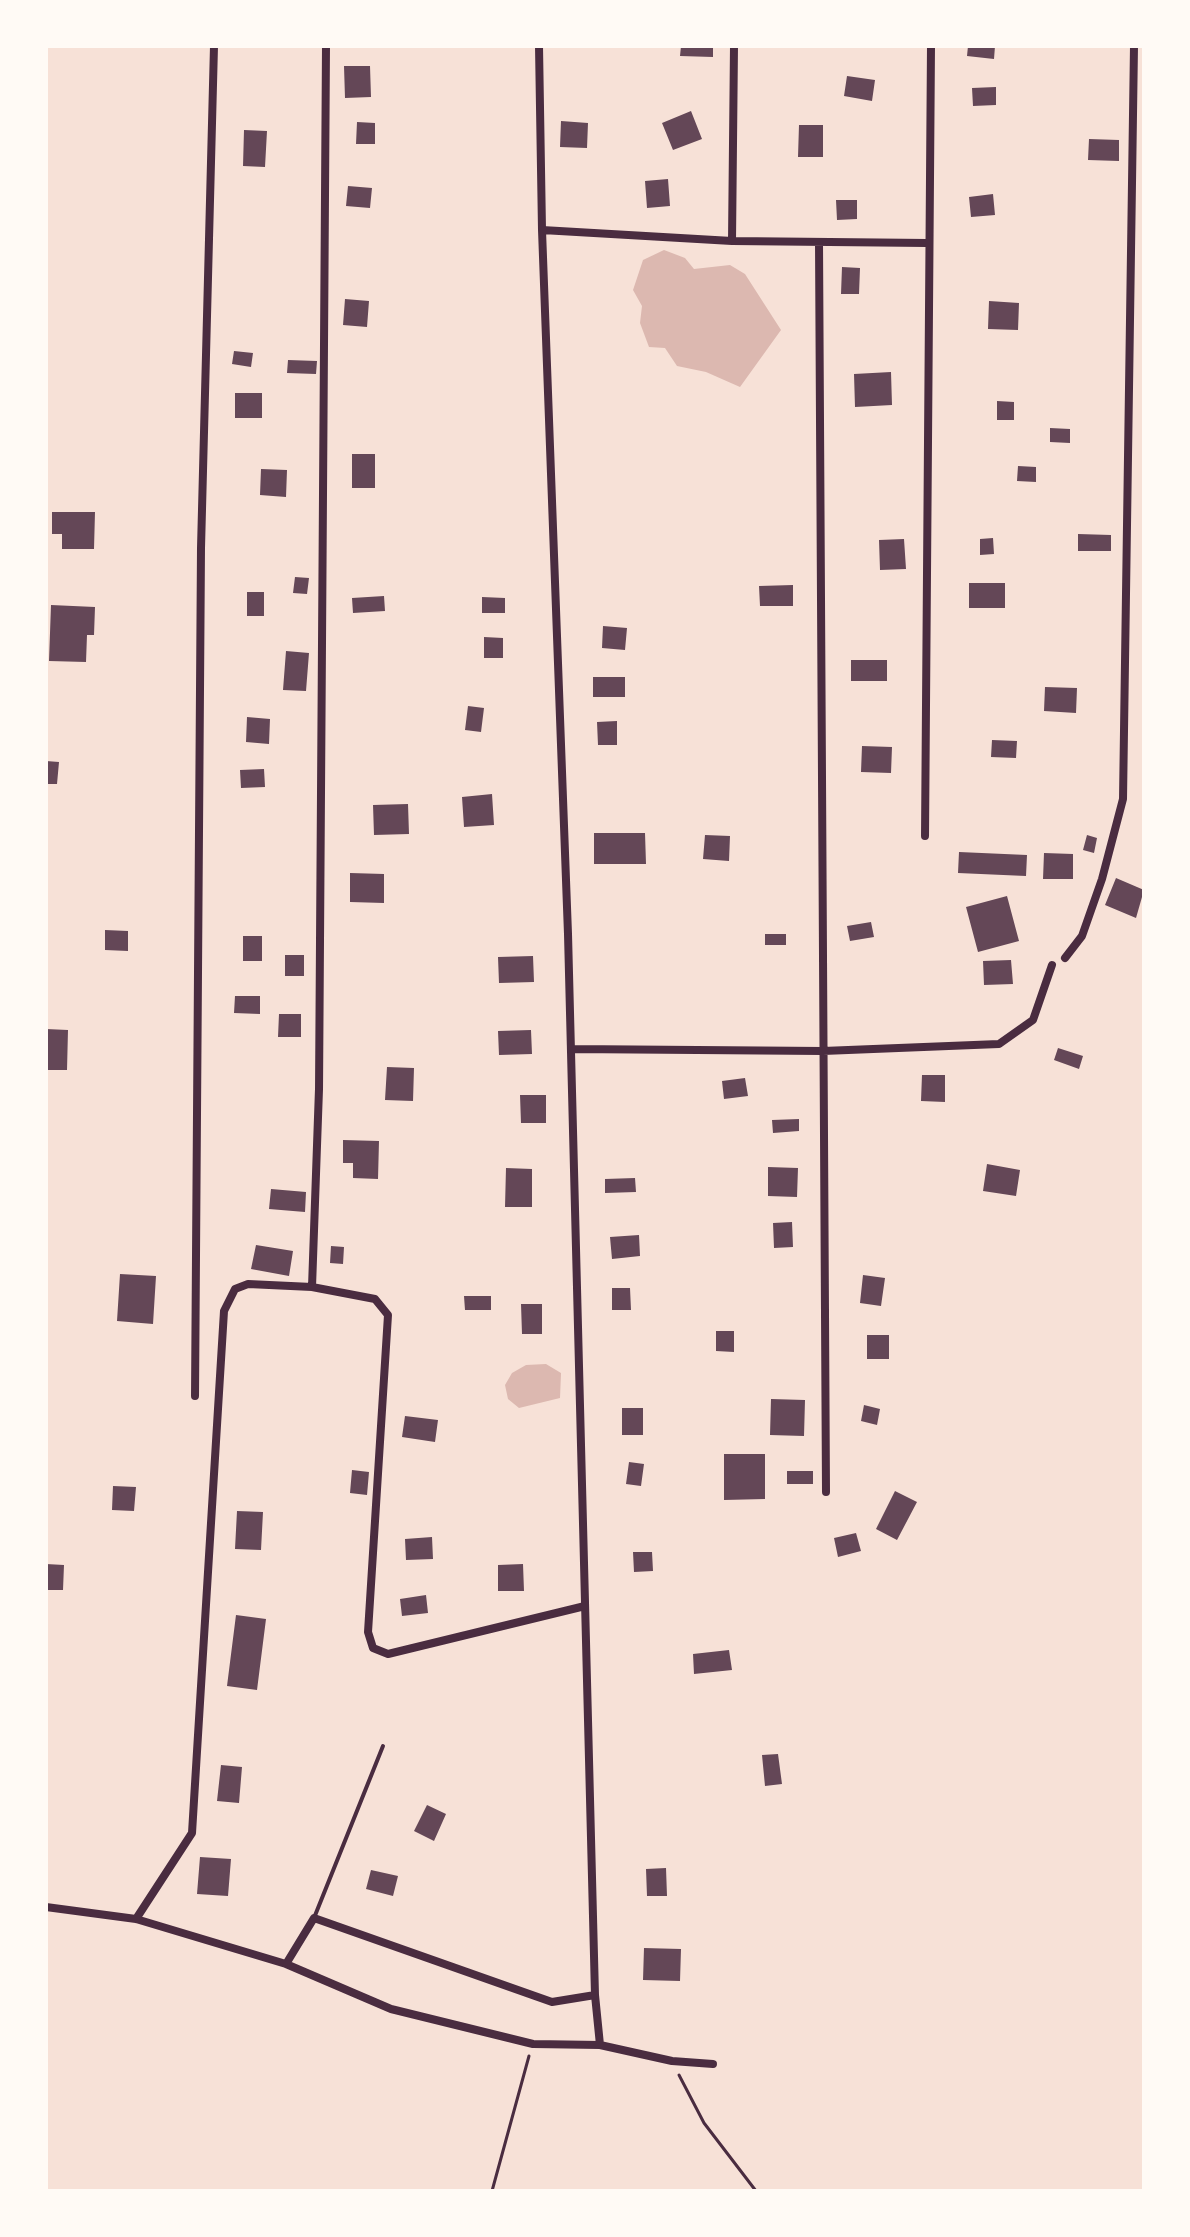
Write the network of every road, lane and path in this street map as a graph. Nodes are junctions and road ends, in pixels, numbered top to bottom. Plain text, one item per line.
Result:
1 (214, 46) edge
2 (326, 46) edge
3 (539, 46) edge
4 (734, 46) edge
5 (931, 46) edge
6 (1134, 46) edge
7 (542, 230) junction
8 (732, 241) junction
9 (819, 242) junction
10 (927, 243) junction
11 (925, 836) dead end
12 (1065, 958) dead end
13 (1052, 965) dead end
14 (571, 1049) junction
15 (823, 1051) junction
16 (312, 1287) junction
17 (195, 1396) dead end
18 (826, 1492) dead end
19 (585, 1606) junction
20 (383, 1746) dead end
21 (46, 1907) edge
22 (314, 1918) junction
23 (136, 1919) junction
24 (286, 1964) junction
25 (595, 1995) junction
26 (533, 2044) junction
27 (600, 2045) junction
28 (672, 2061) junction
29 (713, 2064) dead end
30 (492, 2191) edge
31 (756, 2191) edge

1 - 17 street
2 - 16 street
3 - 7 street
4 - 8 street
5 - 10 street
6 - 12 street
7 - 8 street
7 - 14 street
8 - 9 street
9 - 10 street
9 - 15 street
10 - 11 street
13 - 15 street
14 - 15 street
14 - 19 street
15 - 18 street
16 - 19 street
16 - 23 street
19 - 25 street
20 - 22 lane
21 - 23 street
22 - 24 street
22 - 25 street
23 - 24 street
24 - 26 street
25 - 27 street
26 - 27 street
26 - 30 path
27 - 28 street
28 - 29 street
28 - 31 path

